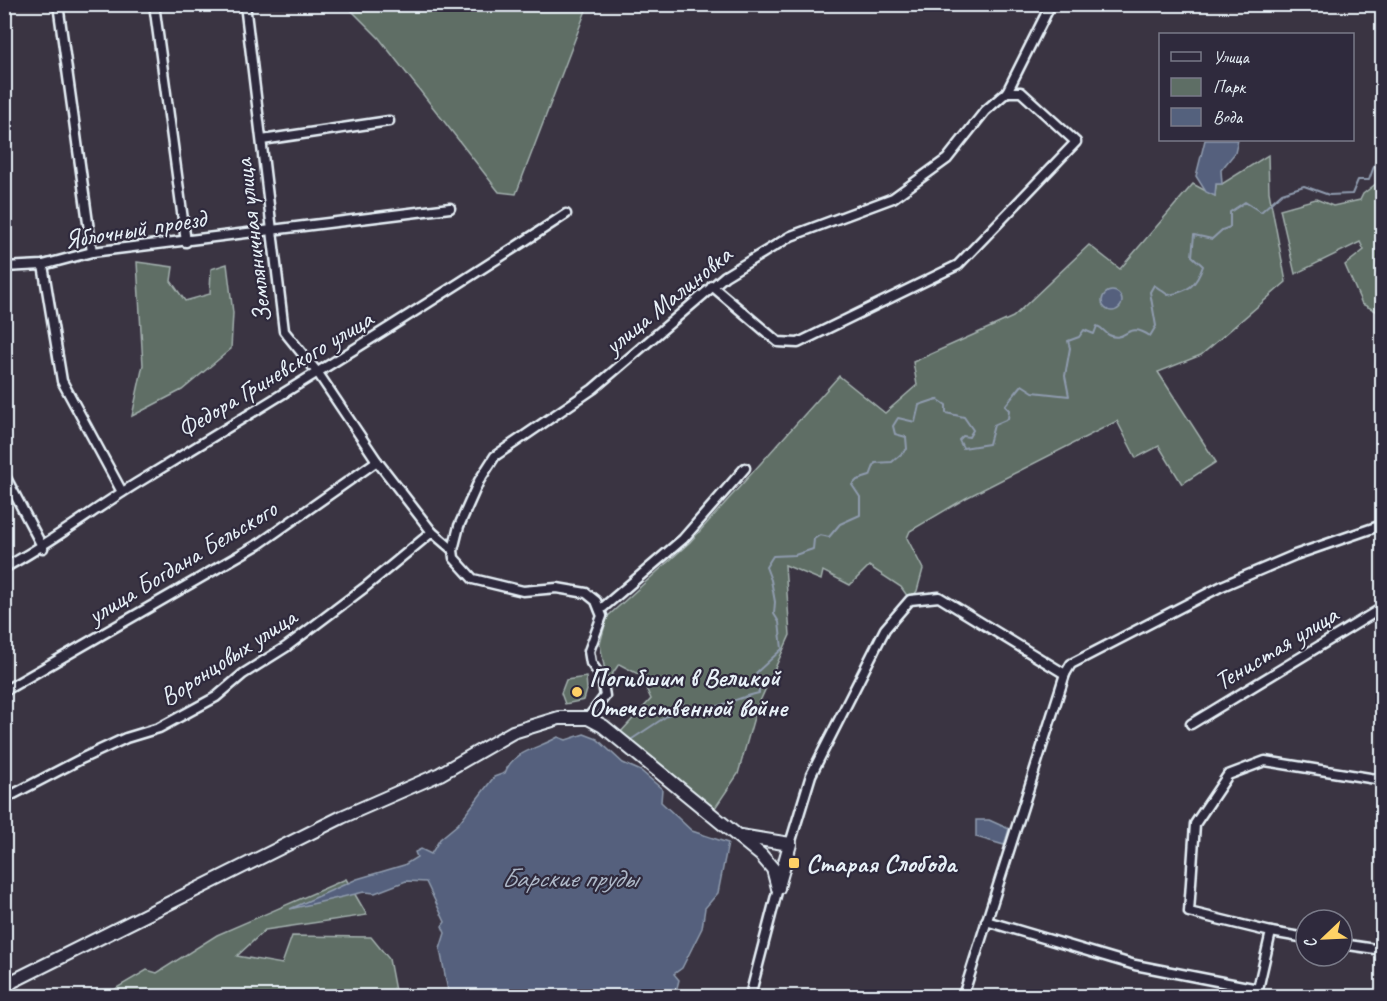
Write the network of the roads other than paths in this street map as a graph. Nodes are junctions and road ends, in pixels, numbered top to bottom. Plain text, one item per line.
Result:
1 (58, 4) edge
2 (154, 4) edge
3 (244, 4) edge
4 (1051, 4) edge
5 (1007, 92) junction
6 (388, 121) dead end
7 (262, 140) junction
8 (450, 207) dead end
9 (566, 214) dead end
10 (272, 230) junction
11 (186, 242) junction
12 (92, 252) junction
13 (43, 265) junction
14 (4, 267) edge
15 (712, 286) junction
16 (318, 373) junction
17 (377, 461) junction
18 (745, 468) dead end
19 (4, 474) edge
20 (122, 492) junction
21 (1383, 525) edge
22 (432, 532) junction
23 (43, 548) junction
24 (453, 550) junction
25 (4, 568) edge
26 (1383, 608) edge
27 (600, 610) junction
28 (1065, 674) junction
29 (4, 691) edge
30 (588, 718) junction
31 (1191, 724) dead end
32 (1383, 780) edge
33 (4, 799) edge
34 (740, 836) junction
35 (790, 844) junction
36 (779, 867) junction
37 (778, 888) joint
38 (986, 921) junction
39 (1271, 932) junction
40 (1294, 936) edge
41 (1354, 946) edge
42 (1383, 951) edge
43 (1257, 993) edge
44 (5, 996) edge
45 (750, 996) edge
46 (963, 996) edge

1 - 12 street
2 - 11 street
3 - 7 street, Земляничная улица
4 - 5 street
5 - 15 street, улица Малиновка
5 - 15 street
6 - 7 street
7 - 10 street, Земляничная улица
8 - 10 street, Яблочный проезд
9 - 16 street, Федора Гриневского улица
10 - 11 street, Яблочный проезд
10 - 16 street, Земляничная улица
11 - 12 street, Яблочный проезд
12 - 13 street, Яблочный проезд
13 - 14 street, Яблочный проезд
13 - 20 street
15 - 24 street, улица Малиновка
16 - 17 street, Земляничная улица
16 - 20 street, Федора Гриневского улица
17 - 22 street, Земляничная улица
17 - 29 street, улица Богдана Бельского
18 - 27 street
19 - 23 street
20 - 23 street, Федора Гриневского улица
21 - 28 street
22 - 24 street
22 - 33 street, Воронцовых улица
23 - 25 street, Федора Гриневского улица
24 - 27 street
26 - 31 street, Тенистая улица
27 - 30 street
28 - 35 street
28 - 38 street
30 - 34 street
30 - 44 street
32 - 39 street
34 - 35 street
34 - 36 street
35 - 36 street
36 - 37 street
37 - 45 street
38 - 43 street
38 - 46 street
39 - 40 street
39 - 43 street
41 - 42 street

